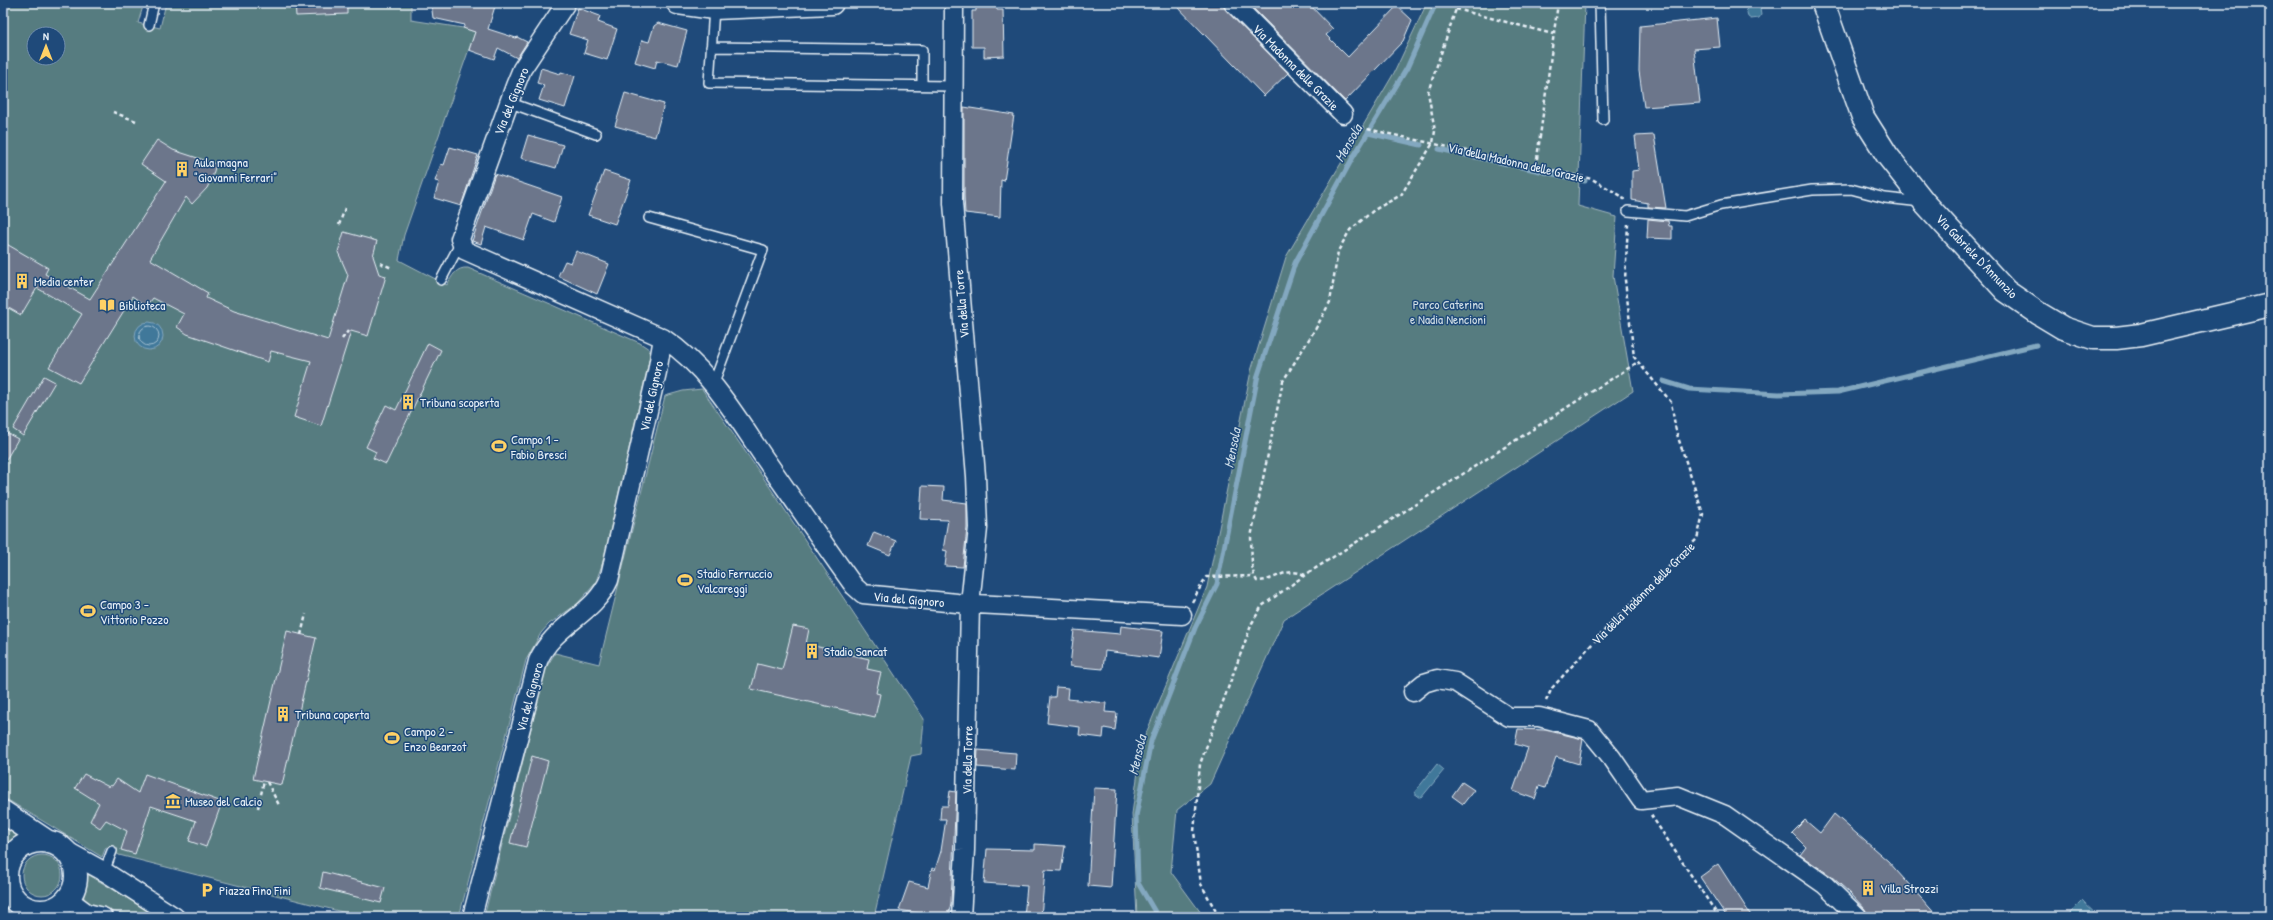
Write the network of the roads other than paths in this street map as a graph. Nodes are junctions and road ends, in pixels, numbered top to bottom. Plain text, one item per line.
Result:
1 (154, 3) edge
2 (566, 3) edge
3 (678, 3) edge
4 (832, 3) edge
5 (954, 3) edge
6 (1233, 3) edge
7 (1600, 3) edge
8 (1823, 3) edge
9 (714, 8) junction
10 (149, 25) dead end
11 (711, 47) junction
12 (922, 85) junction
13 (952, 86) junction
14 (508, 102) junction
15 (1343, 114) dead end
16 (1603, 120) dead end
17 (596, 134) dead end
18 (1925, 203) junction
19 (1628, 211) road end
20 (649, 218) dead end
21 (460, 244) junction
22 (441, 280) dead end
23 (2270, 305) edge
24 (663, 338) junction
25 (713, 385) junction
26 (970, 604) junction
27 (1182, 615) road end
28 (1413, 692) dead end
29 (3, 812) edge
30 (56, 846) junction
31 (112, 851) dead end
32 (5, 872) edge
33 (104, 872) junction
34 (71, 908) edge
35 (25, 912) edge
36 (103, 917) edge
37 (175, 917) edge
38 (472, 917) edge
39 (961, 917) edge
40 (1858, 917) edge

1 - 10 lane
2 - 14 street, Via del Gignoro
3 - 9 street
4 - 9 street
5 - 13 street, Via della Torre
6 - 15 street, Via Madonna delle Grazie
7 - 16 lane
8 - 18 street, Via Gabriele D'Annunzio
9 - 11 lane
11 - 12 lane
11 - 12 lane
12 - 13 lane
13 - 26 street, Via della Torre
14 - 17 lane
14 - 21 street, Via del Gignoro
18 - 19 lane
18 - 23 street, Via Gabriele D'Annunzio
20 - 25 lane
21 - 22 lane
21 - 24 street, Via del Gignoro
24 - 25 street, Via del Gignoro
24 - 38 street, Via del Gignoro
25 - 26 street, Via del Gignoro
26 - 27 street
26 - 39 street, Via della Torre
28 - 40 street
29 - 30 street
30 - 32 street
30 - 33 street
30 - 34 street
31 - 33 lane
32 - 35 street
33 - 37 street
34 - 35 street
34 - 36 street

